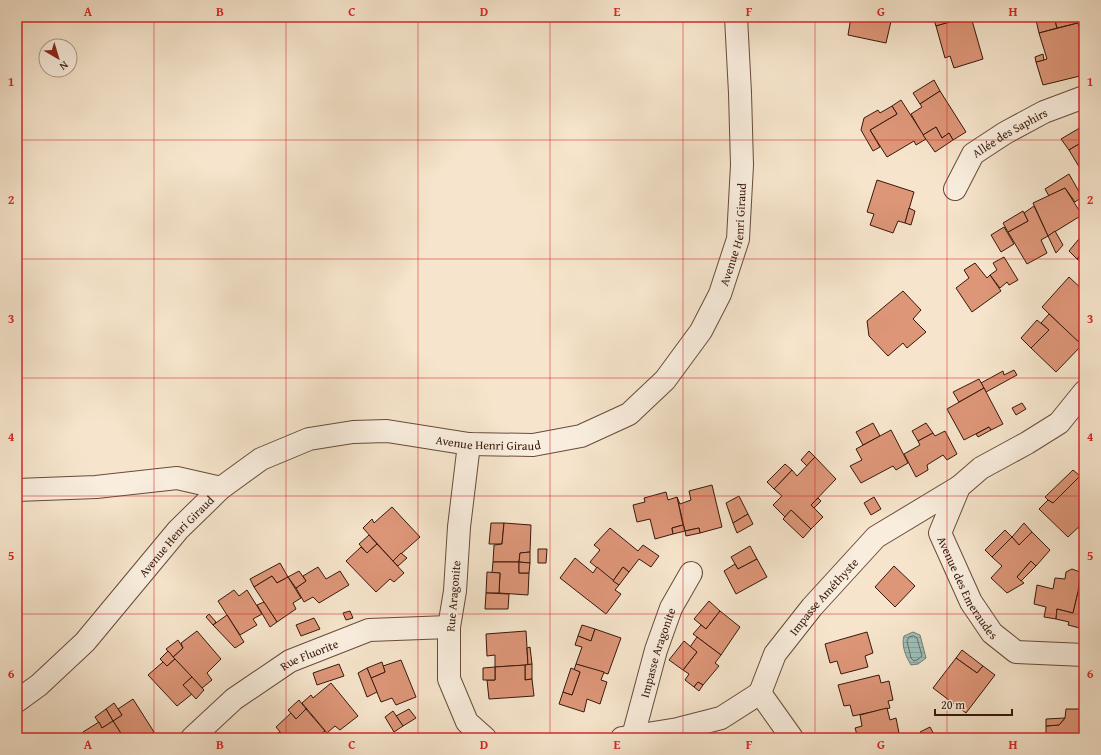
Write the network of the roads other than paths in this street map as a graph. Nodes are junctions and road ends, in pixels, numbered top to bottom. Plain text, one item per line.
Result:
1 (736, 17) edge
2 (1084, 97) edge
3 (954, 189) dead end
4 (1084, 392) edge
5 (470, 444) junction
6 (959, 487) junction
7 (221, 488) junction
8 (17, 490) edge
9 (907, 517) junction
10 (940, 533) junction
11 (691, 573) dead end
12 (449, 627) junction
13 (1084, 655) edge
14 (760, 693) junction
15 (17, 701) edge
16 (628, 737) edge
17 (192, 738) edge
18 (485, 738) edge
19 (792, 738) edge

1 - 5 street, Avenue Henri Giraud
2 - 3 street, Allée des Saphirs
4 - 6 street, Avenue des Emeraudes
5 - 7 street, Avenue Henri Giraud
5 - 12 street, Rue Aragonite
6 - 9 street, Impasse Améthyste
6 - 10 street, Avenue des Emeraudes
7 - 8 street
7 - 15 street, Avenue Henri Giraud
9 - 10 street
9 - 14 street, Impasse Améthyste
10 - 13 street, Avenue des Emeraudes
11 - 16 street, Impasse Aragonite
12 - 17 street, Rue Fluorite
12 - 18 street, Rue Aragonite
14 - 16 street
14 - 19 street

